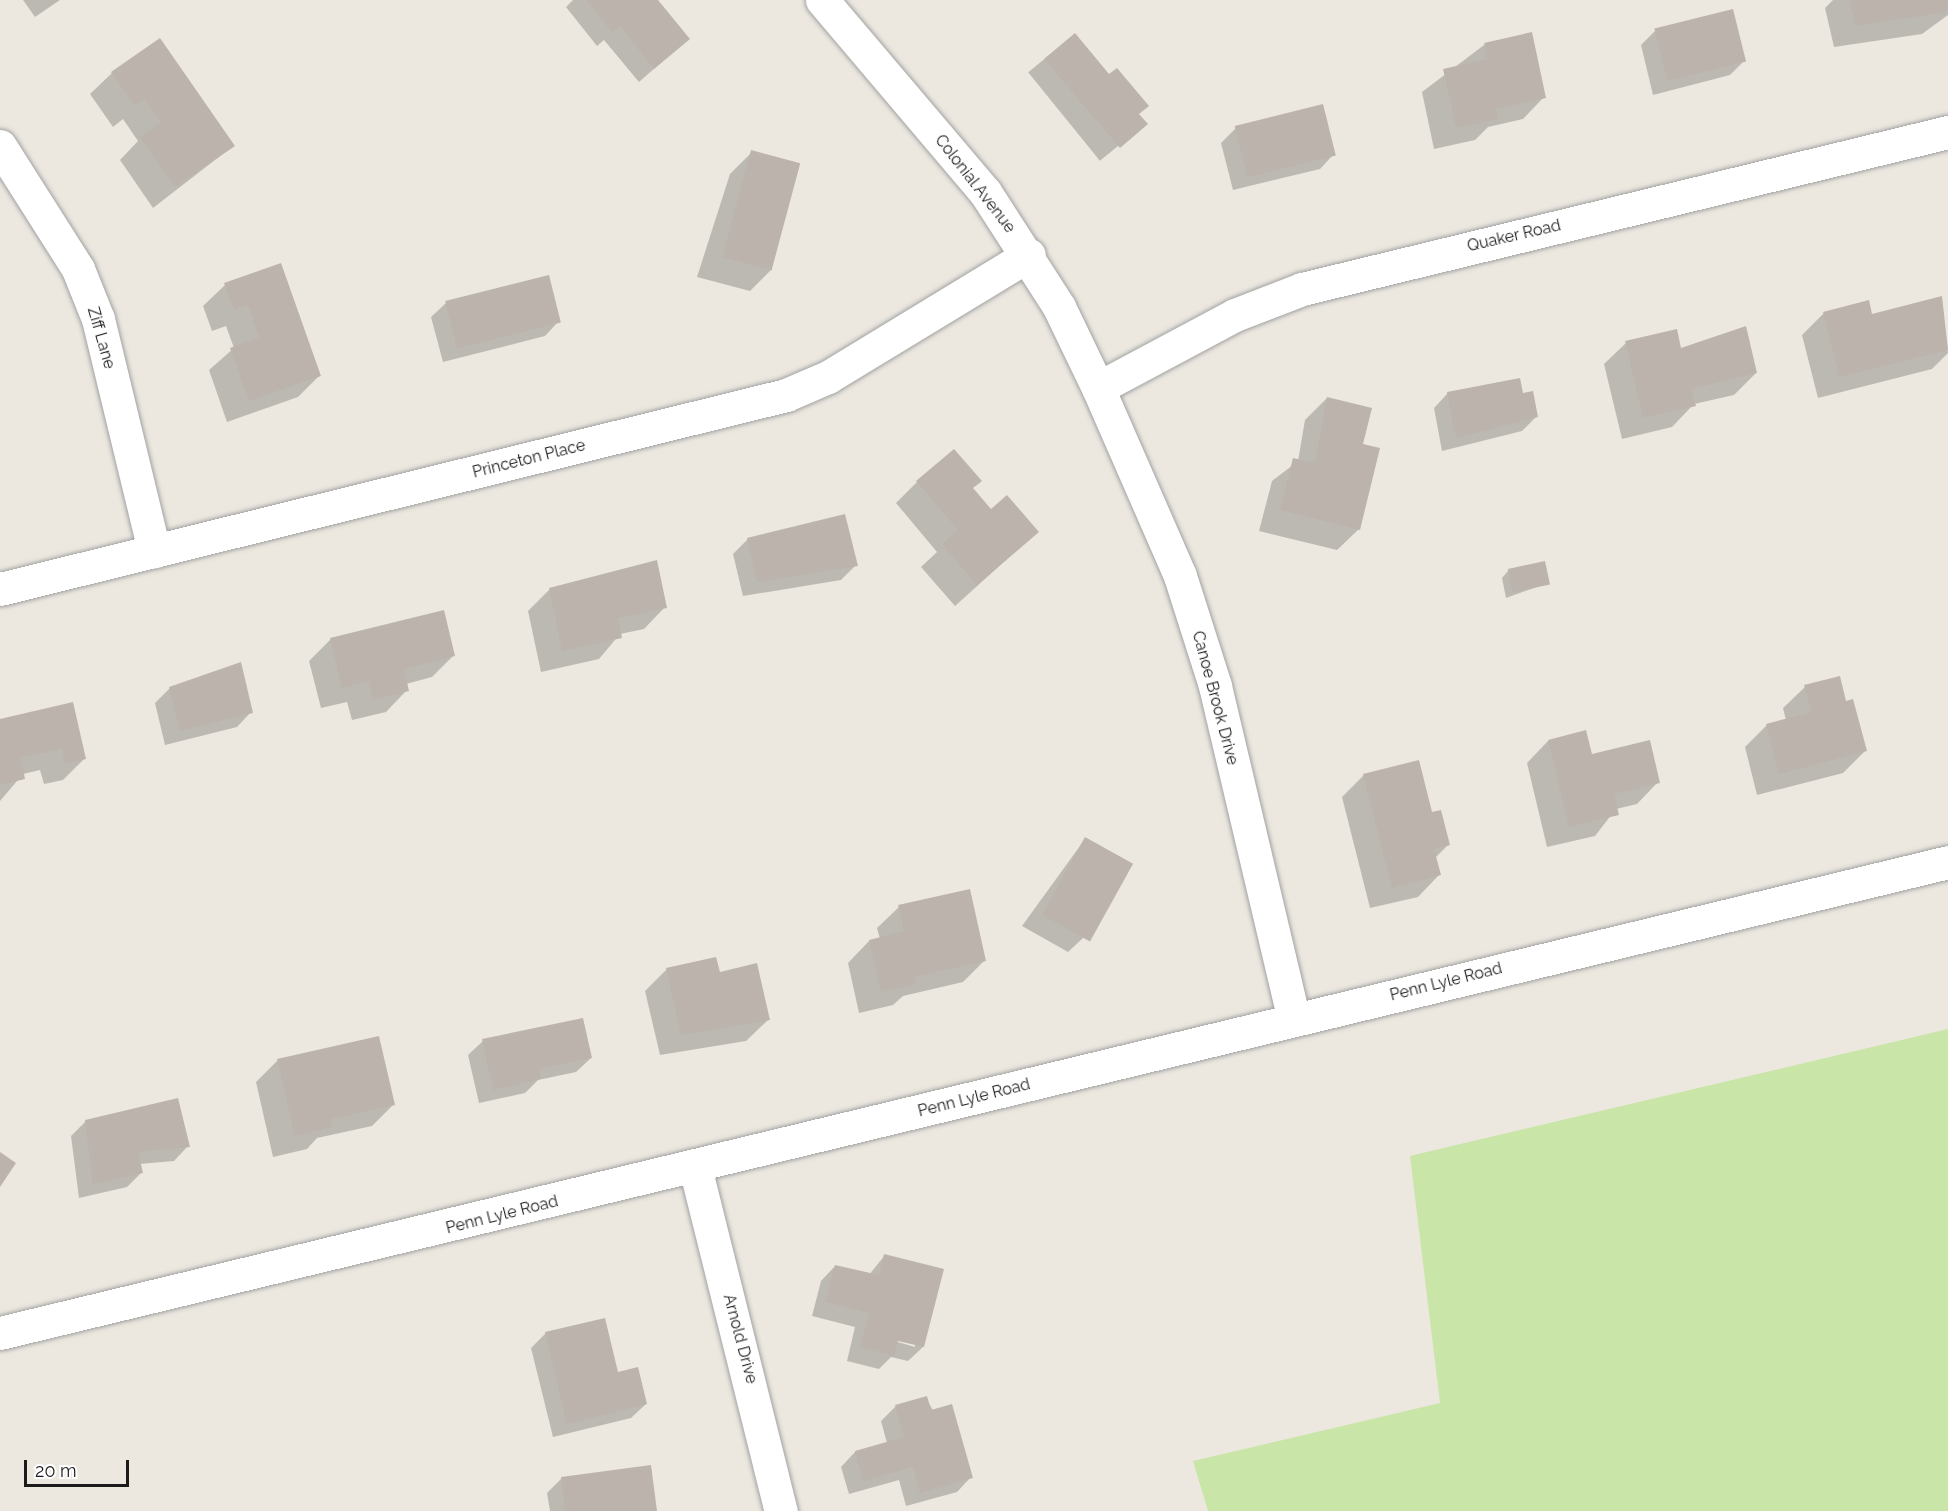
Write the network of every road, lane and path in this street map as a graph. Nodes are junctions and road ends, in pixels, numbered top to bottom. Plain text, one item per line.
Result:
1 (822, 0) edge
2 (1948, 132) edge
3 (0, 146) edge
4 (1029, 255) junction
5 (1098, 388) junction
6 (154, 551) junction
7 (0, 589) edge
8 (1948, 862) edge
9 (1294, 1020) junction
10 (695, 1167) junction
11 (0, 1333) edge
12 (781, 1511) edge

1 - 4 street, Colonial Avenue
2 - 5 street, Quaker Road
3 - 6 street, Ziff Lane
4 - 5 street, Colonial Avenue
4 - 6 street, Princeton Place
5 - 9 street, Canoe Brook Drive
6 - 7 street, Princeton Place
8 - 9 street, Penn Lyle Road
9 - 10 street, Penn Lyle Road
10 - 11 street, Penn Lyle Road
10 - 12 street, Arnold Drive

